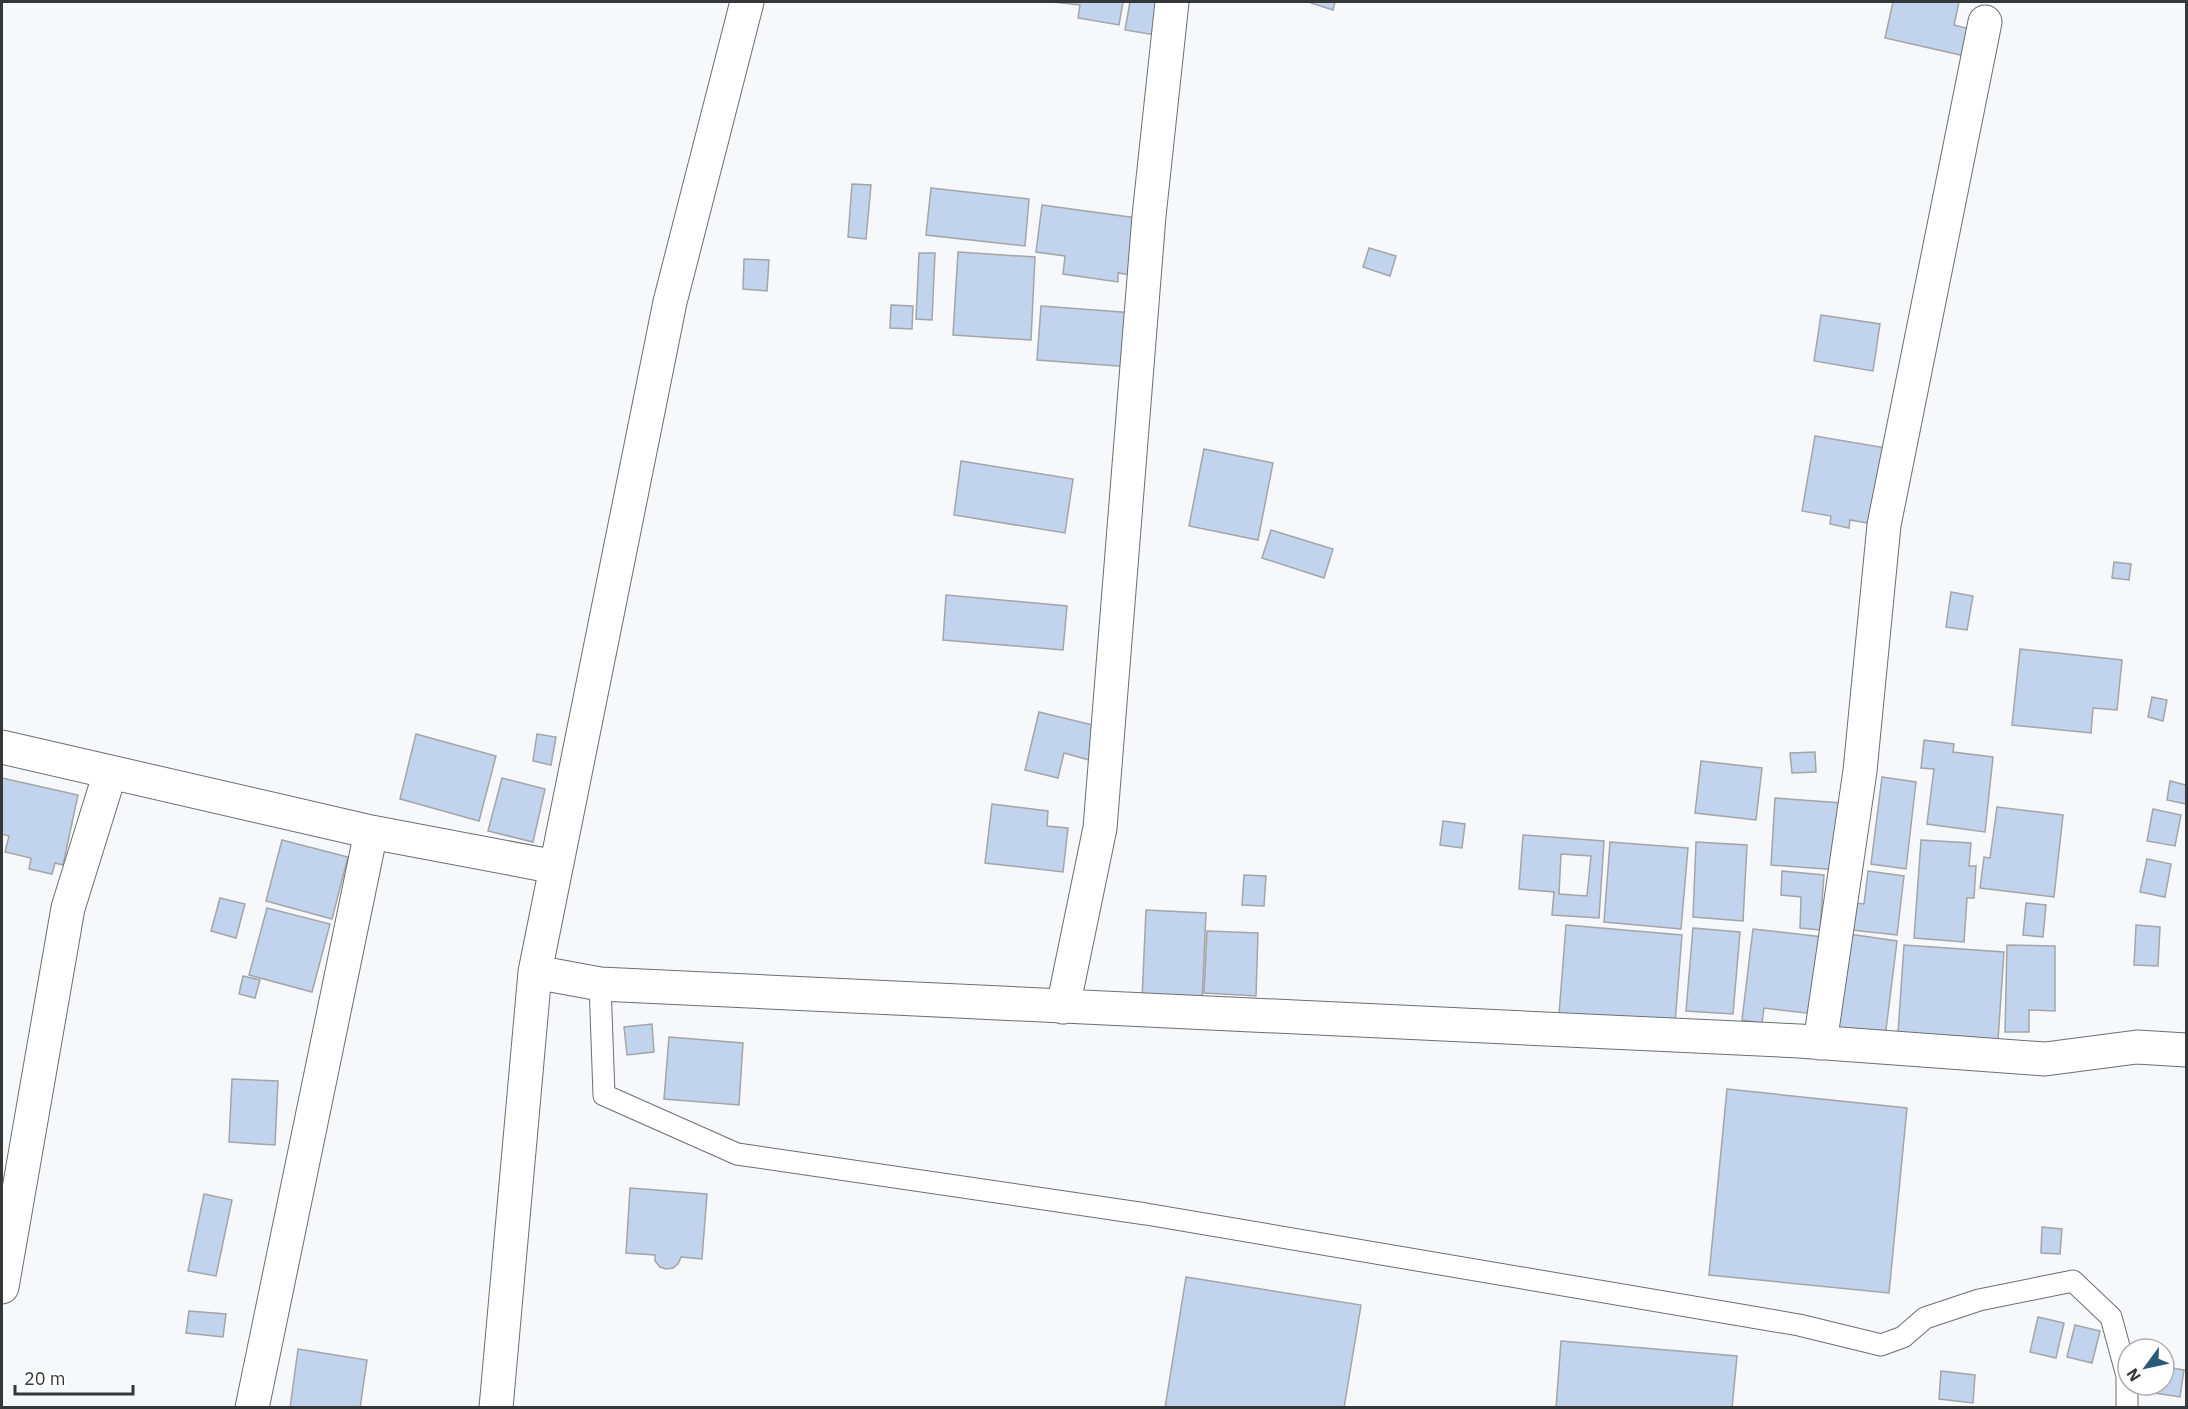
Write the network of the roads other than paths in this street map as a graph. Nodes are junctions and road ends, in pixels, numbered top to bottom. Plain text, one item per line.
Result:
1 (747, 2) edge
2 (1172, 2) edge
3 (1985, 22) dead end
4 (2, 747) edge
5 (110, 773) junction
6 (371, 832) junction
7 (556, 867) junction
8 (534, 972) junction
9 (600, 984) junction
10 (1063, 1007) junction
11 (1820, 1043) junction
12 (2187, 1050) edge
13 (2, 1287) edge
14 (252, 1407) edge
15 (496, 1407) edge
16 (2127, 1407) edge

1 - 7 street
2 - 10 street
3 - 11 street
4 - 5 street
5 - 6 street
5 - 13 street
6 - 7 street
6 - 14 street
7 - 8 street
8 - 9 street
8 - 15 street
9 - 10 street
9 - 16 lane
10 - 11 street
11 - 12 street

